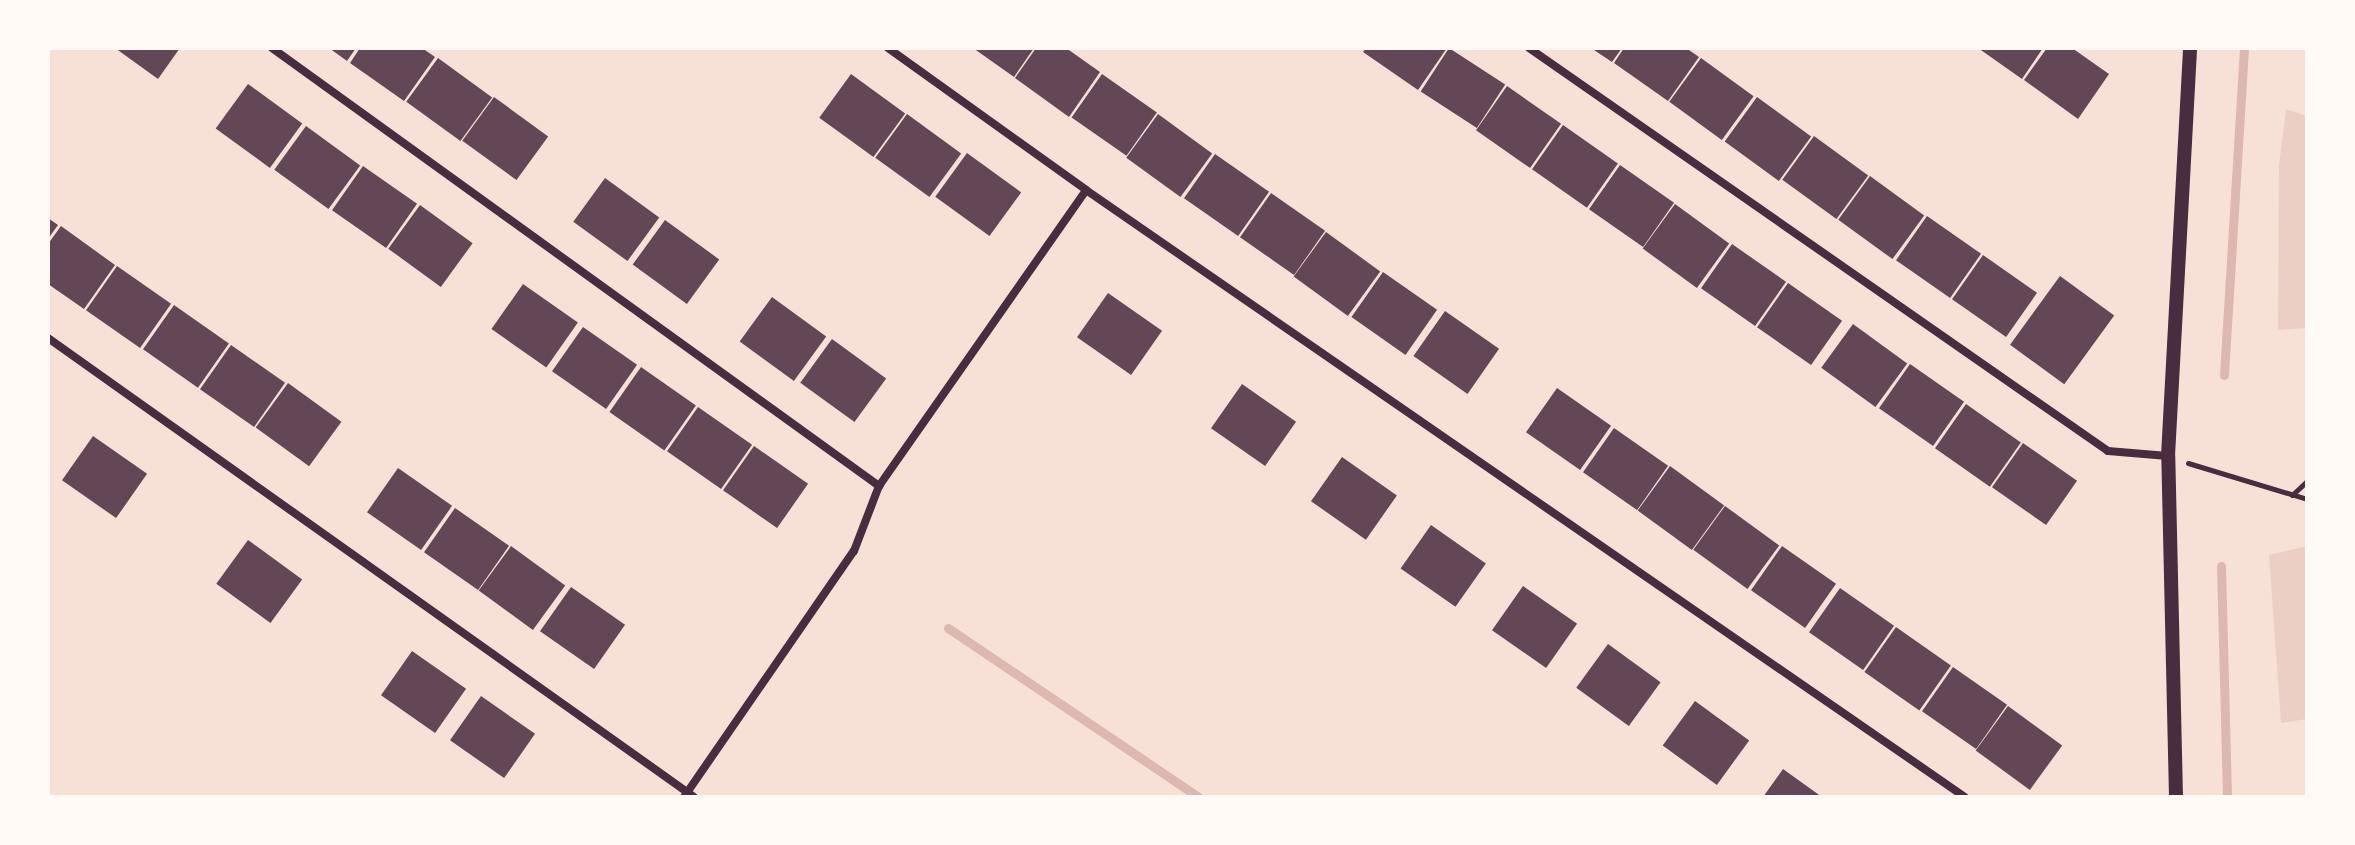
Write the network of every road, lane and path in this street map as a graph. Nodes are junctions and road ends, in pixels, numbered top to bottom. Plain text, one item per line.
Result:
1 (272, 48) edge
2 (888, 48) edge
3 (1529, 48) edge
4 (2189, 48) edge
5 (1086, 190) junction
6 (48, 338) edge
7 (2168, 456) junction
8 (2307, 481) edge
9 (879, 486) junction
10 (2292, 495) junction
11 (2307, 499) edge
12 (688, 795) edge
13 (1965, 797) edge
14 (2176, 797) edge

1 - 9 street
2 - 5 street
3 - 7 street
4 - 7 street
5 - 9 street
5 - 13 street
6 - 12 street
7 - 10 path
7 - 14 street
8 - 10 path
9 - 12 street
10 - 11 path

